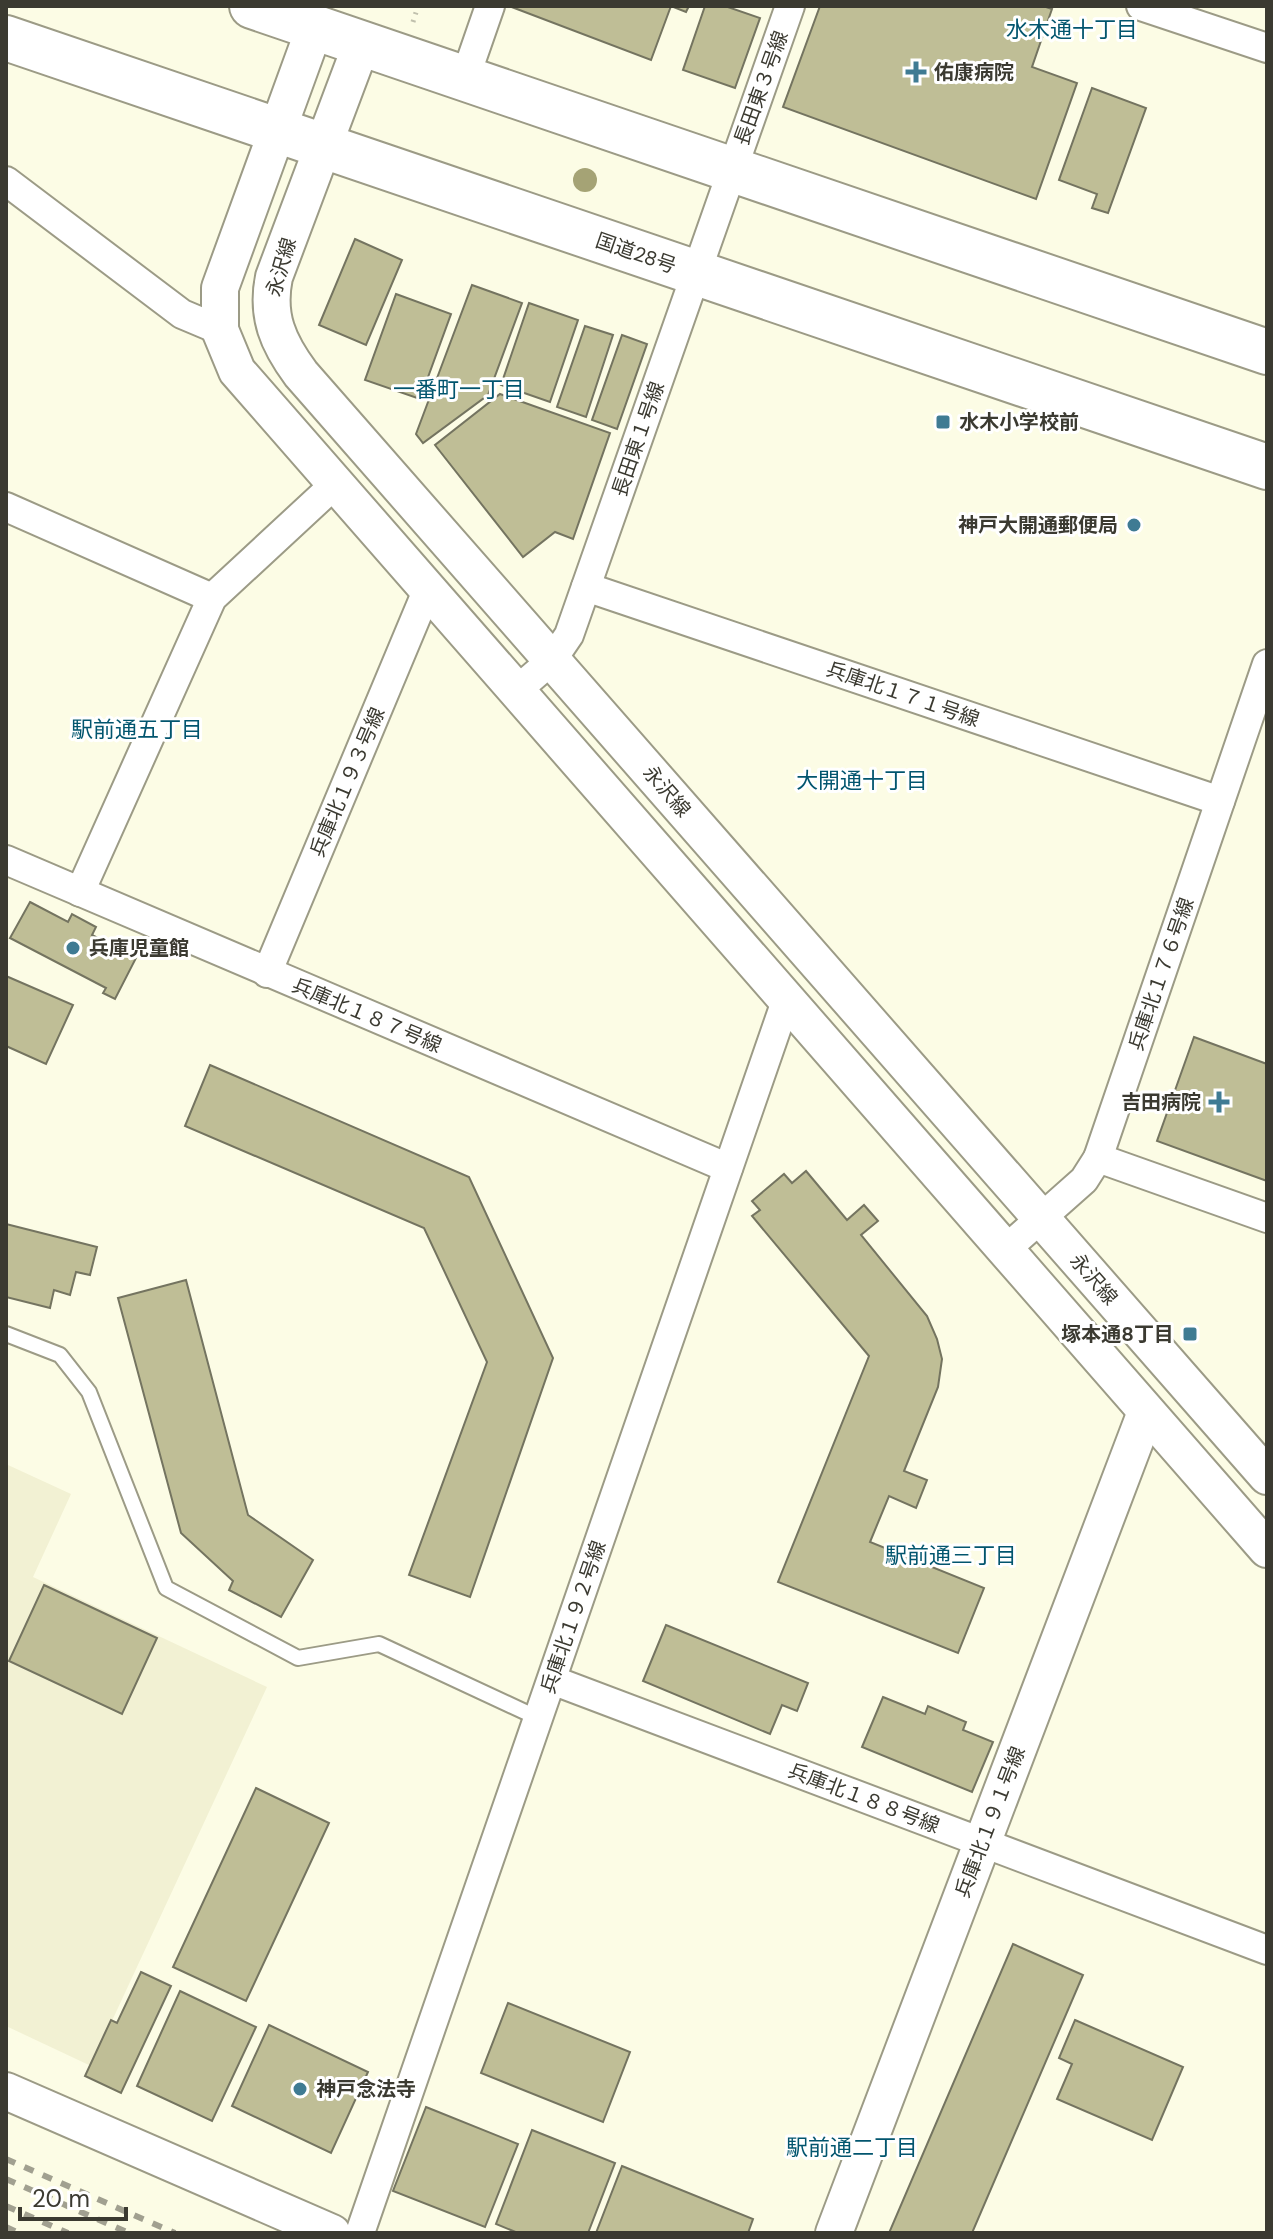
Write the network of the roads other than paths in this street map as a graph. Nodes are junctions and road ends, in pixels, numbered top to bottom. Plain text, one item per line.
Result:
1 (252, 6) edge
2 (490, 6) edge
3 (790, 6) edge
4 (1141, 6) edge
5 (315, 27) junction
6 (6, 38) edge
7 (362, 43) junction
8 (1267, 48) edge
9 (465, 78) junction
10 (276, 131) junction
11 (323, 146) junction
12 (732, 169) junction
13 (6, 181) edge
14 (695, 273) junction
15 (220, 330) junction
16 (1267, 352) edge
17 (1267, 467) edge
18 (334, 485) junction
19 (6, 507) edge
20 (586, 587) junction
21 (427, 591) junction
22 (212, 598) junction
23 (552, 660) junction
24 (1267, 664) edge
25 (515, 692) junction
26 (1220, 801) junction
27 (6, 860) edge
28 (80, 892) junction
29 (267, 973) junction
30 (786, 1001) junction
31 (1098, 1158) junction
32 (728, 1168) junction
33 (1041, 1218) junction
34 (1267, 1218) edge
35 (1005, 1250) junction
36 (6, 1334) edge
37 (1146, 1412) junction
38 (1267, 1476) edge
39 (1267, 1549) edge
40 (552, 1680) junction
41 (538, 1718) junction
42 (982, 1842) junction
43 (1267, 1950) edge
44 (6, 2091) edge
45 (332, 2233) edge
46 (360, 2233) edge
47 (834, 2233) edge

1 - 5 highway
2 - 9 street
3 - 12 street, 長田東３号線
4 - 8 street
5 - 7 highway
5 - 10 street
6 - 10 highway, 国道28号
7 - 9 highway
7 - 11 street, 永沢線
9 - 12 highway
10 - 11 highway, 国道28号
10 - 15 street
11 - 14 highway, 国道28号
11 - 23 street, 永沢線
12 - 14 street, 長田東１号線
12 - 16 highway
13 - 15 street
14 - 17 highway, 国道28号
14 - 20 street, 長田東１号線
15 - 18 street
18 - 21 street
18 - 22 street
19 - 22 street
20 - 23 street, 長田東１号線
20 - 26 street, 兵庫北１７１号線
21 - 25 street
21 - 29 street, 兵庫北１９３号線
22 - 28 street
23 - 25 street, 長田東１号線
23 - 33 street, 永沢線
24 - 26 street, 兵庫北１７６号線
25 - 30 street
26 - 31 street, 兵庫北１７６号線
27 - 28 street, 兵庫北１８７号線
28 - 29 street, 兵庫北１８７号線
29 - 32 street, 兵庫北１８７号線
30 - 32 street, 兵庫北１９２号線
30 - 35 street
31 - 33 street, 兵庫北１７６号線
31 - 34 street
32 - 40 street, 兵庫北１９２号線
33 - 35 street, 兵庫北１７６号線
33 - 38 street, 永沢線
35 - 37 street
36 - 41 lane
37 - 39 street
37 - 42 street, 兵庫北１９１号線
40 - 41 street, 兵庫北１９２号線
40 - 42 street, 兵庫北１８８号線
41 - 46 street, 兵庫北１９２号線
42 - 43 street, 兵庫北１８８号線
42 - 47 street, 兵庫北１９１号線
44 - 45 street

